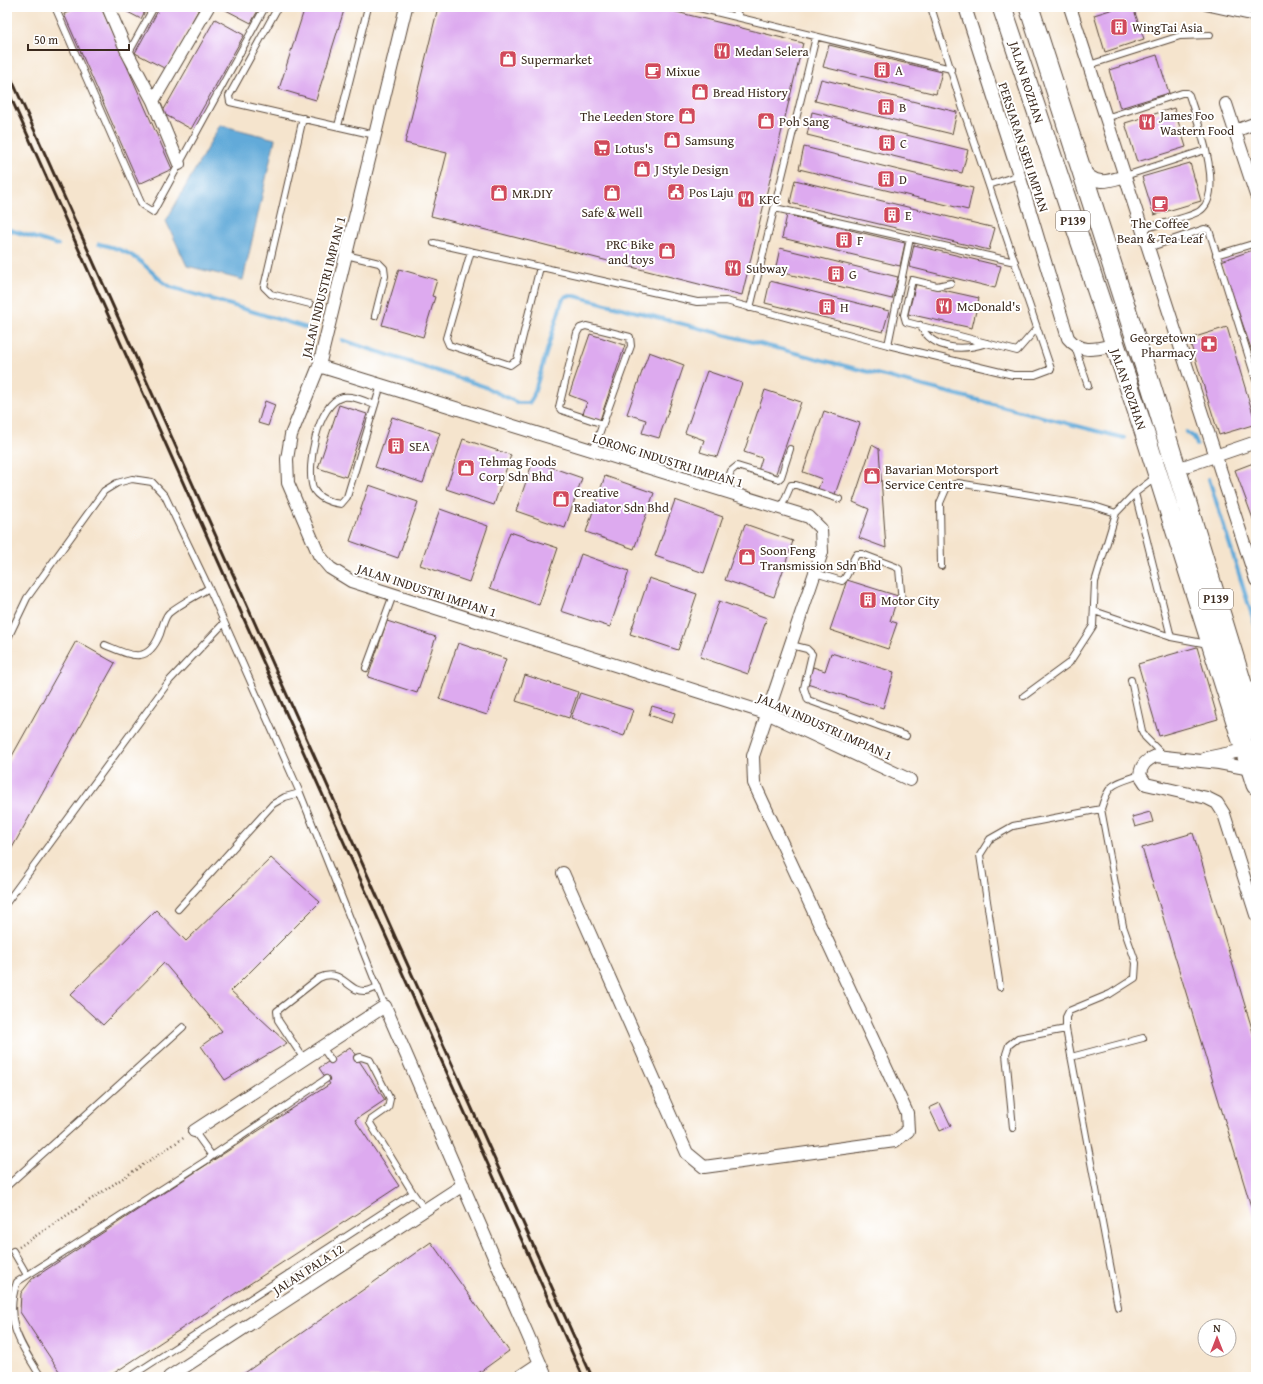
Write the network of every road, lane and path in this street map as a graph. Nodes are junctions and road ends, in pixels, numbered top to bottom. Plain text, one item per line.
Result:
1 (55, 7) edge
2 (108, 7) edge
3 (154, 7) edge
4 (208, 7) edge
5 (265, 7) edge
6 (278, 7) edge
7 (368, 7) edge
8 (406, 7) edge
9 (695, 7) edge
10 (732, 7) edge
11 (931, 7) edge
12 (965, 7) edge
13 (1002, 7) edge
14 (1029, 7) edge
15 (1070, 7) edge
16 (1206, 7) edge
17 (740, 17) junction
18 (1256, 18) edge
19 (1210, 35) dead end
20 (816, 37) junction
21 (128, 54) junction
22 (1089, 65) junction
23 (951, 68) junction
24 (153, 101) junction
25 (1226, 104) dead end
26 (303, 118) junction
27 (1106, 118) junction
28 (1256, 123) edge
29 (338, 126) junction
30 (1235, 131) junction
31 (375, 135) junction
32 (1205, 150) junction
33 (179, 164) junction
34 (1080, 167) junction
35 (1019, 175) junction
36 (1125, 176) junction
37 (1105, 182) junction
38 (989, 185) junction
39 (1256, 195) edge
40 (775, 208) junction
41 (1094, 211) junction
42 (1142, 229) junction
43 (910, 238) junction
44 (434, 243) dead end
45 (1256, 243) edge
46 (1148, 248) junction
47 (471, 251) junction
48 (346, 255) junction
49 (1216, 255) junction
50 (1015, 262) junction
51 (540, 267) junction
52 (952, 284) dead end
53 (310, 304) dead end
54 (750, 308) junction
55 (375, 316) dead end
56 (920, 325) junction
57 (1037, 328) junction
58 (987, 343) junction
59 (888, 345) junction
60 (1114, 345) junction
61 (1075, 347) junction
62 (319, 366) junction
63 (1256, 380) edge
64 (381, 385) junction
65 (1088, 386) dead end
66 (375, 405) junction
67 (603, 424) junction
68 (1256, 442) edge
69 (790, 449) dead end
70 (593, 451) junction
71 (1216, 456) junction
72 (1177, 469) junction
73 (1158, 476) junction
74 (724, 491) junction
75 (1135, 493) junction
76 (839, 499) dead end
77 (781, 508) junction
78 (1116, 513) junction
79 (941, 566) dead end
80 (815, 573) junction
81 (1256, 580) edge
82 (209, 588) junction
83 (393, 595) junction
84 (902, 602) dead end
85 (1094, 612) junction
86 (224, 623) junction
87 (1171, 637) junction
88 (7, 640) edge
89 (105, 645) dead end
90 (792, 645) junction
91 (1212, 645) junction
92 (366, 668) dead end
93 (1131, 680) dead end
94 (1024, 696) dead end
95 (769, 714) junction
96 (1256, 729) edge
97 (906, 736) dead end
98 (1164, 756) junction
99 (1198, 760) junction
100 (1251, 768) edge
101 (1140, 775) junction
102 (910, 780) dead end
103 (300, 793) junction
104 (1101, 809) junction
105 (563, 873) dead end
106 (7, 902) edge
107 (178, 909) dead end
108 (1256, 915) edge
109 (378, 986) junction
110 (1000, 987) dead end
111 (386, 1006) junction
112 (183, 1027) dead end
113 (1066, 1029) junction
114 (1143, 1038) dead end
115 (322, 1047) junction
116 (1071, 1057) junction
117 (357, 1058) dead end
118 (304, 1059) junction
119 (331, 1060) dead end
120 (326, 1079) dead end
121 (1013, 1128) dead end
122 (194, 1131) junction
123 (212, 1156) junction
124 (463, 1185) junction
125 (7, 1186) edge
126 (413, 1193) junction
127 (425, 1210) junction
128 (13, 1250) joint
129 (288, 1274) junction
130 (27, 1275) junction
131 (299, 1292) junction
132 (1118, 1307) dead end
133 (540, 1363) junction
134 (41, 1377) edge
135 (130, 1377) edge
136 (169, 1377) edge
137 (519, 1377) edge
138 (546, 1377) edge

1 - 33 lane
2 - 21 street
3 - 21 lane
4 - 24 street
5 - 33 lane
6 - 26 lane
7 - 29 lane
8 - 31 street, JALAN INDUSTRI IMPIAN 1
9 - 17 lane
10 - 17 lane
11 - 23 lane
12 - 35 street, PERSIARAN SERI IMPIAN
13 - 60 main road, JALAN ROZHAN / P139
14 - 34 main road, JALAN ROZHAN / P139
15 - 22 street
16 - 18 lane
17 - 20 lane
19 - 22 lane
20 - 23 lane
20 - 40 lane
21 - 24 street
22 - 27 street
23 - 38 lane
24 - 33 street
25 - 30 street
26 - 29 lane
26 - 53 lane
27 - 32 lane
27 - 36 street
28 - 30 street
29 - 31 lane
30 - 39 street
31 - 48 street, JALAN INDUSTRI IMPIAN 1
32 - 36 lane
32 - 42 lane
34 - 37 street
34 - 41 main road, JALAN ROZHAN / P139
35 - 38 lane
35 - 61 street, PERSIARAN SERI IMPIAN
36 - 37 street
36 - 42 street
37 - 41 street
38 - 50 lane
40 - 43 lane
40 - 54 lane
41 - 72 main road, JALAN ROZHAN / P139
42 - 46 street
43 - 50 lane
43 - 59 lane
44 - 47 lane
45 - 49 lane
46 - 49 lane
46 - 71 street
47 - 51 lane
47 - 51 lane
48 - 55 lane
48 - 62 street, JALAN INDUSTRI IMPIAN 1
49 - 63 lane
50 - 57 lane
51 - 54 lane
52 - 56 lane
54 - 59 lane
56 - 58 lane
56 - 58 lane
57 - 58 lane
57 - 59 lane
60 - 61 street
60 - 73 main road, JALAN ROZHAN / P139
61 - 65 lane, PERSIARAN SERI IMPIAN
62 - 64 street, LORONG INDUSTRI IMPIAN 1
62 - 83 street, JALAN INDUSTRI IMPIAN 1
64 - 66 lane
64 - 70 street, LORONG INDUSTRI IMPIAN 1
66 - 66 lane
67 - 67 lane
67 - 70 lane
68 - 71 street
69 - 74 lane
70 - 74 street, LORONG INDUSTRI IMPIAN 1
71 - 72 street
71 - 81 street
72 - 73 main road
72 - 96 main road, JALAN ROZHAN / P139
73 - 75 lane
73 - 91 main road, JALAN ROZHAN / P139
74 - 77 street, LORONG INDUSTRI IMPIAN 1
75 - 78 lane
75 - 87 lane
76 - 77 lane
77 - 80 street, LORONG INDUSTRI IMPIAN 1
78 - 79 lane
78 - 85 lane
80 - 84 lane
80 - 90 street, LORONG INDUSTRI IMPIAN 1
82 - 86 lane
82 - 88 lane
82 - 89 lane
83 - 92 lane
83 - 95 street, JALAN INDUSTRI IMPIAN 1
85 - 87 lane
85 - 94 lane
86 - 103 lane
86 - 106 lane
87 - 91 lane
90 - 95 street, LORONG INDUSTRI IMPIAN 1
90 - 97 lane
91 - 100 main road, JALAN ROZHAN / P139
93 - 98 lane
95 - 102 street, JALAN INDUSTRI IMPIAN 1
95 - 105 street, LORONG INDUSTRI IMPIAN 1
98 - 99 street
98 - 101 street
99 - 100 street
99 - 100 street
101 - 104 lane
101 - 108 street
103 - 107 lane
103 - 109 lane
104 - 110 lane
104 - 113 lane
109 - 111 lane
109 - 118 lane
111 - 115 street
111 - 124 street
112 - 125 lane
113 - 116 lane
113 - 121 lane
114 - 116 lane
115 - 118 street
115 - 119 lane
116 - 132 lane
117 - 126 lane
118 - 122 street
120 - 123 lane
122 - 123 lane
122 - 128 path
123 - 130 lane
124 - 127 street, JALAN PALA 12
124 - 133 street
126 - 127 lane
126 - 129 lane
127 - 131 street, JALAN PALA 12
128 - 130 lane
129 - 131 lane
129 - 135 lane
130 - 134 lane
131 - 136 street, JALAN PALA 12
133 - 137 street
133 - 138 street

